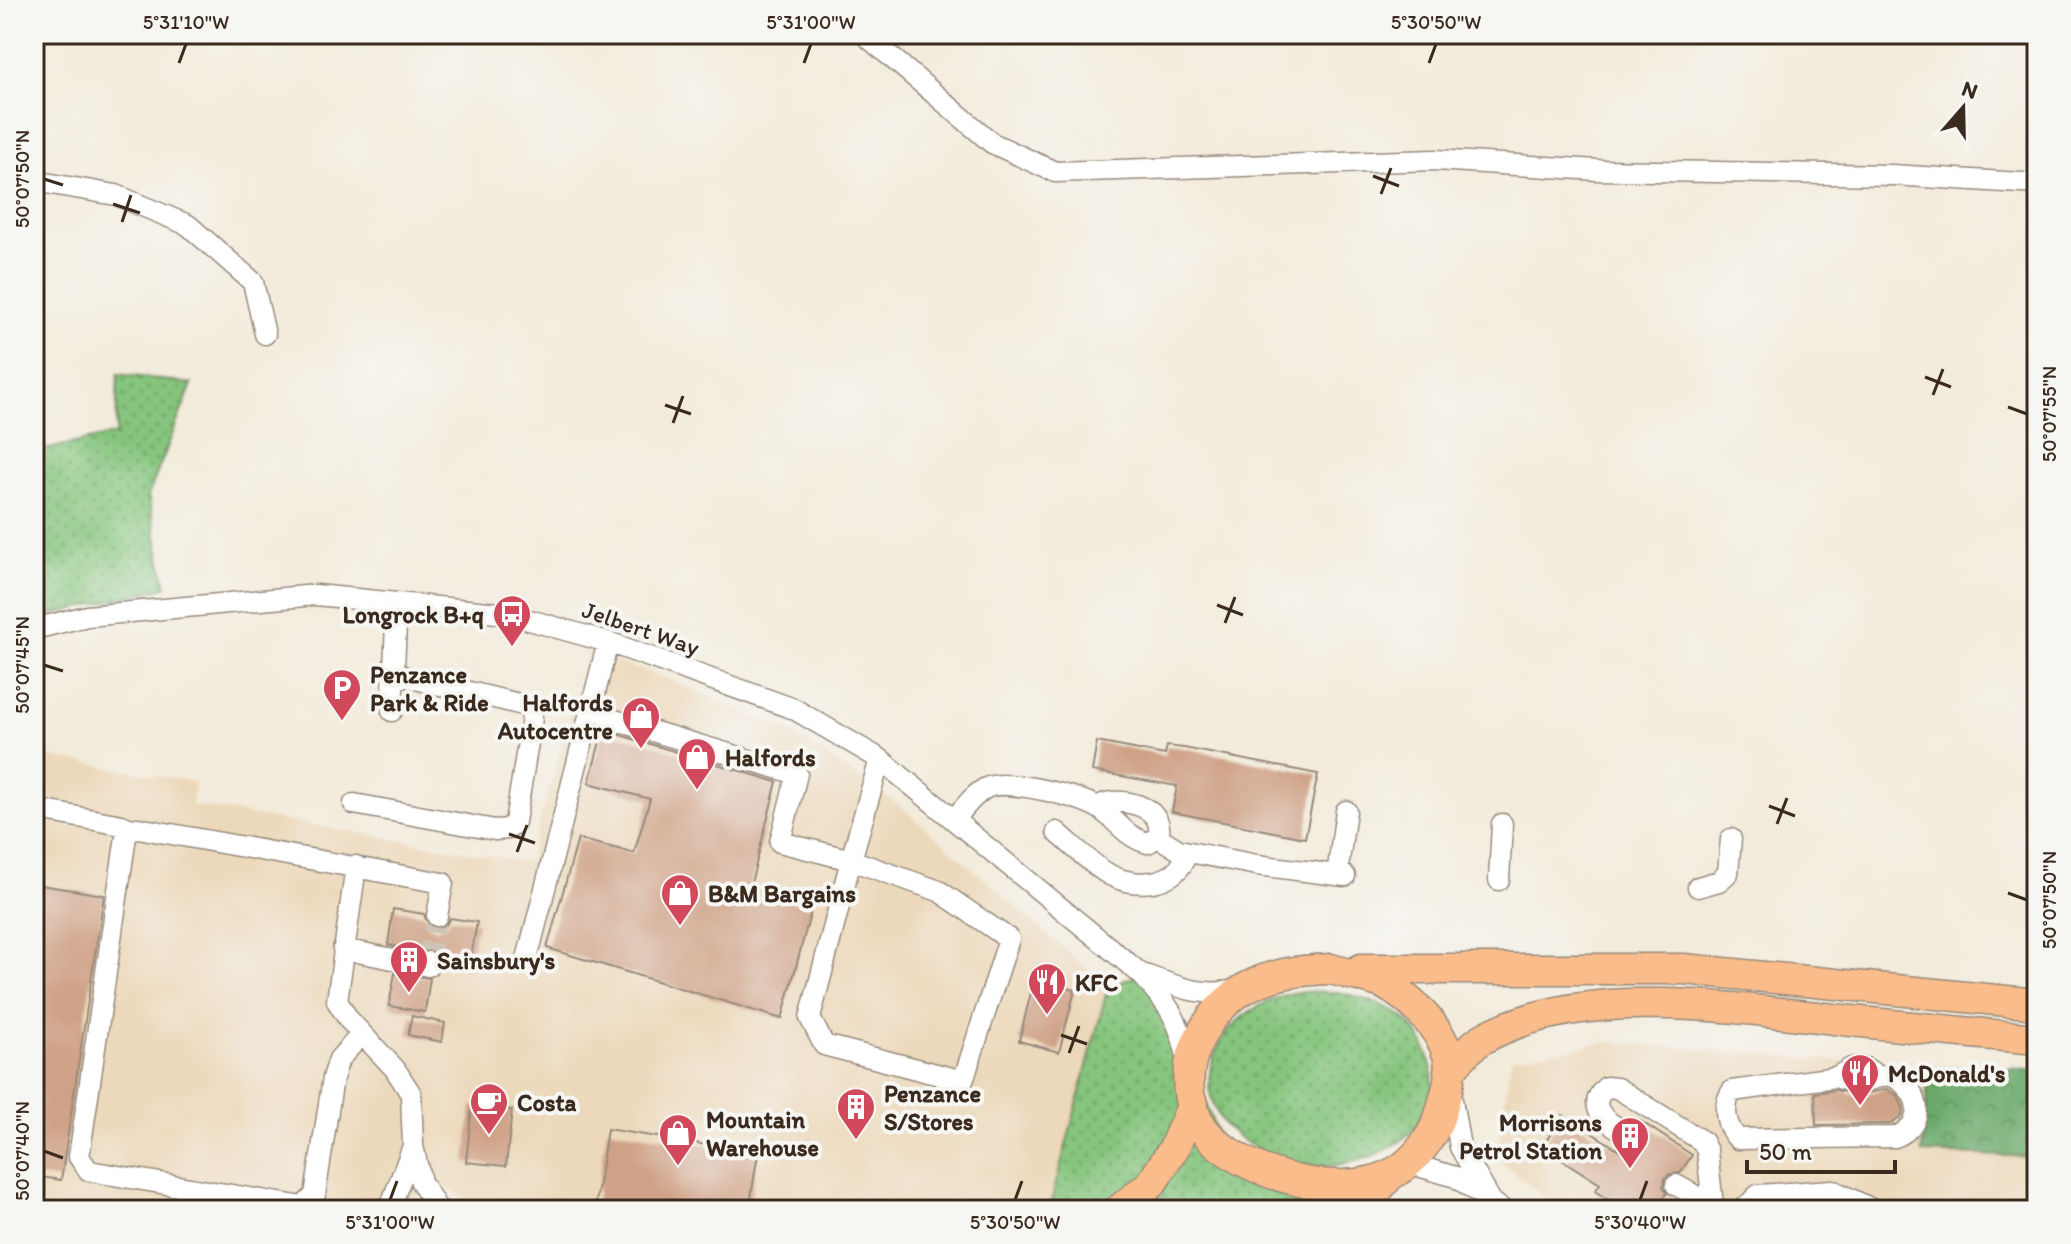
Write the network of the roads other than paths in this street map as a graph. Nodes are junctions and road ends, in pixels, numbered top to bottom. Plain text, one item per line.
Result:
1 (864, 34) edge
2 (34, 181) edge
3 (2037, 184) edge
4 (265, 334) dead end
5 (397, 603) junction
6 (34, 629) edge
7 (608, 642) junction
8 (395, 674) junction
9 (392, 711) dead end
10 (608, 718) dead end
11 (880, 759) junction
12 (354, 804) dead end
13 (1097, 807) junction
14 (34, 809) edge
15 (1346, 811) dead end
16 (955, 819) junction
17 (1502, 824) dead end
18 (130, 829) junction
19 (1057, 832) dead end
20 (1158, 837) junction
21 (1731, 839) dead end
22 (1187, 852) junction
23 (851, 860) junction
24 (356, 866) junction
25 (1499, 880) dead end
26 (1698, 887) dead end
27 (437, 916) tunnel mouth
28 (343, 949) junction
29 (527, 959) dead end
30 (428, 962) dead end
31 (1331, 969) junction
32 (1141, 974) junction
33 (1245, 988) junction
34 (2037, 1004) edge
35 (361, 1035) junction
36 (2037, 1039) edge
37 (1188, 1062) junction
38 (1449, 1078) junction
39 (1193, 1104) junction
40 (1616, 1127) dead end
41 (1729, 1130) junction
42 (413, 1146) junction
43 (1707, 1151) junction
44 (1399, 1169) junction
45 (1676, 1185) dead end
46 (1497, 1205) edge
47 (1717, 1208) edge
48 (1866, 1208) edge
49 (389, 1210) edge
50 (438, 1210) edge
51 (1119, 1210) edge
52 (1360, 1210) edge
53 (1743, 1210) edge

1 - 3 street
2 - 4 street
5 - 6 street, Jelbert Way
5 - 7 street, Jelbert Way
5 - 8 street
7 - 11 street, Jelbert Way
7 - 29 street
8 - 9 street
8 - 12 street
10 - 23 street
11 - 16 street, Jelbert Way
11 - 23 street
13 - 16 street
13 - 20 street
13 - 20 street
14 - 18 street
15 - 22 street
16 - 32 street, Jelbert Way
17 - 25 street
18 - 24 street
18 - 35 street
19 - 22 street
20 - 22 street
21 - 26 street
23 - 23 street
24 - 27 street
24 - 28 street
28 - 30 street
28 - 35 street
31 - 33 highway
31 - 34 highway
31 - 38 highway
32 - 33 street, Jelbert Way
32 - 37 street, Jelbert Way
33 - 37 highway
35 - 42 street
36 - 38 highway
37 - 39 highway
38 - 44 highway
38 - 46 street
39 - 44 highway
39 - 51 highway
40 - 43 street
41 - 41 street
41 - 43 street
42 - 49 street
42 - 50 street
43 - 47 street
44 - 46 street
44 - 52 highway
45 - 47 street
48 - 53 street

